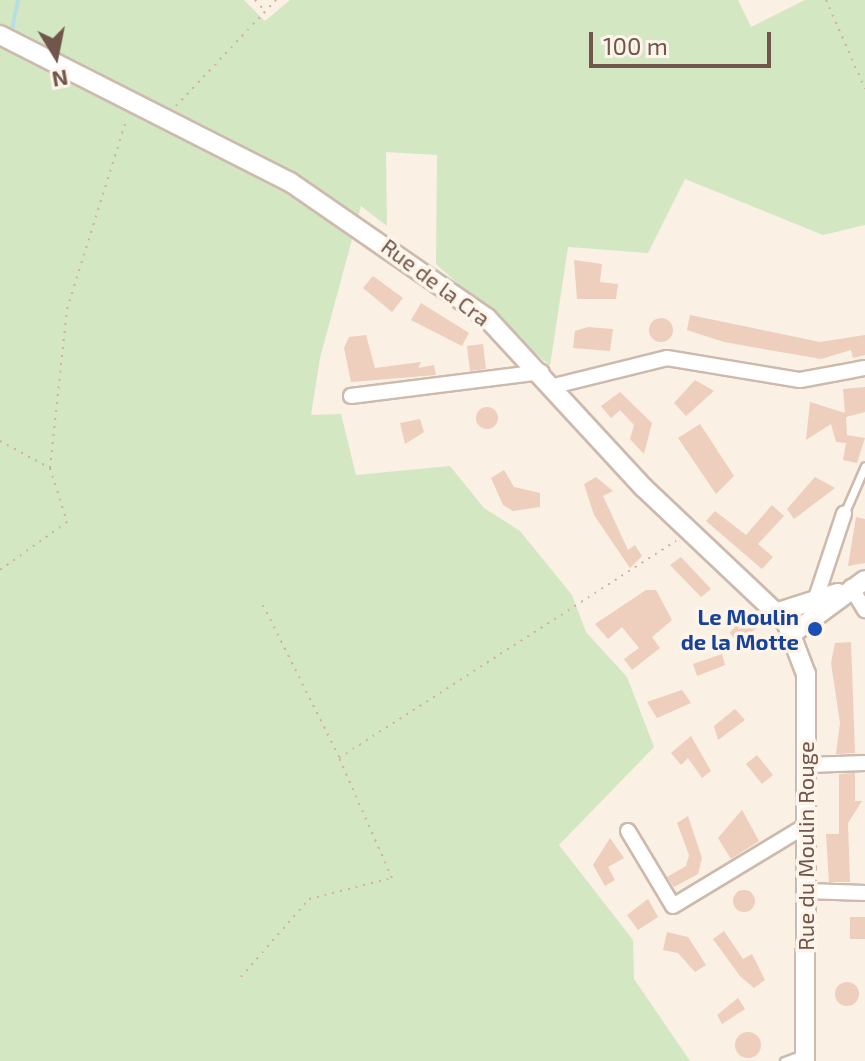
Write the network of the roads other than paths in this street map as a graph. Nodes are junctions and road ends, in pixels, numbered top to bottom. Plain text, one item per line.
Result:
1 (0, 35) edge
2 (865, 368) edge
3 (547, 379) junction
4 (351, 396) dead end
5 (865, 466) edge
6 (844, 514) joint
7 (851, 587) edge
8 (816, 598) junction
9 (865, 610) edge
10 (778, 612) junction
11 (793, 633) junction
12 (865, 763) edge
13 (807, 765) junction
14 (807, 825) junction
15 (628, 831) dead end
16 (807, 891) junction
17 (865, 893) edge
18 (805, 1057) edge
19 (784, 1061) edge

1 - 3 street, Rue de la Cra
2 - 3 street
3 - 4 street
3 - 10 street, Rue de la Cra
5 - 6 lane
6 - 8 street
7 - 8 street
7 - 9 street
7 - 11 street
8 - 10 street
10 - 11 street, Rue de la Cra
11 - 13 street, Rue du Moulin Rouge
12 - 13 street
13 - 14 street, Rue du Moulin Rouge
14 - 15 street
14 - 16 street, Rue du Moulin Rouge
16 - 17 street
16 - 18 street, Rue du Moulin Rouge
18 - 19 lane

